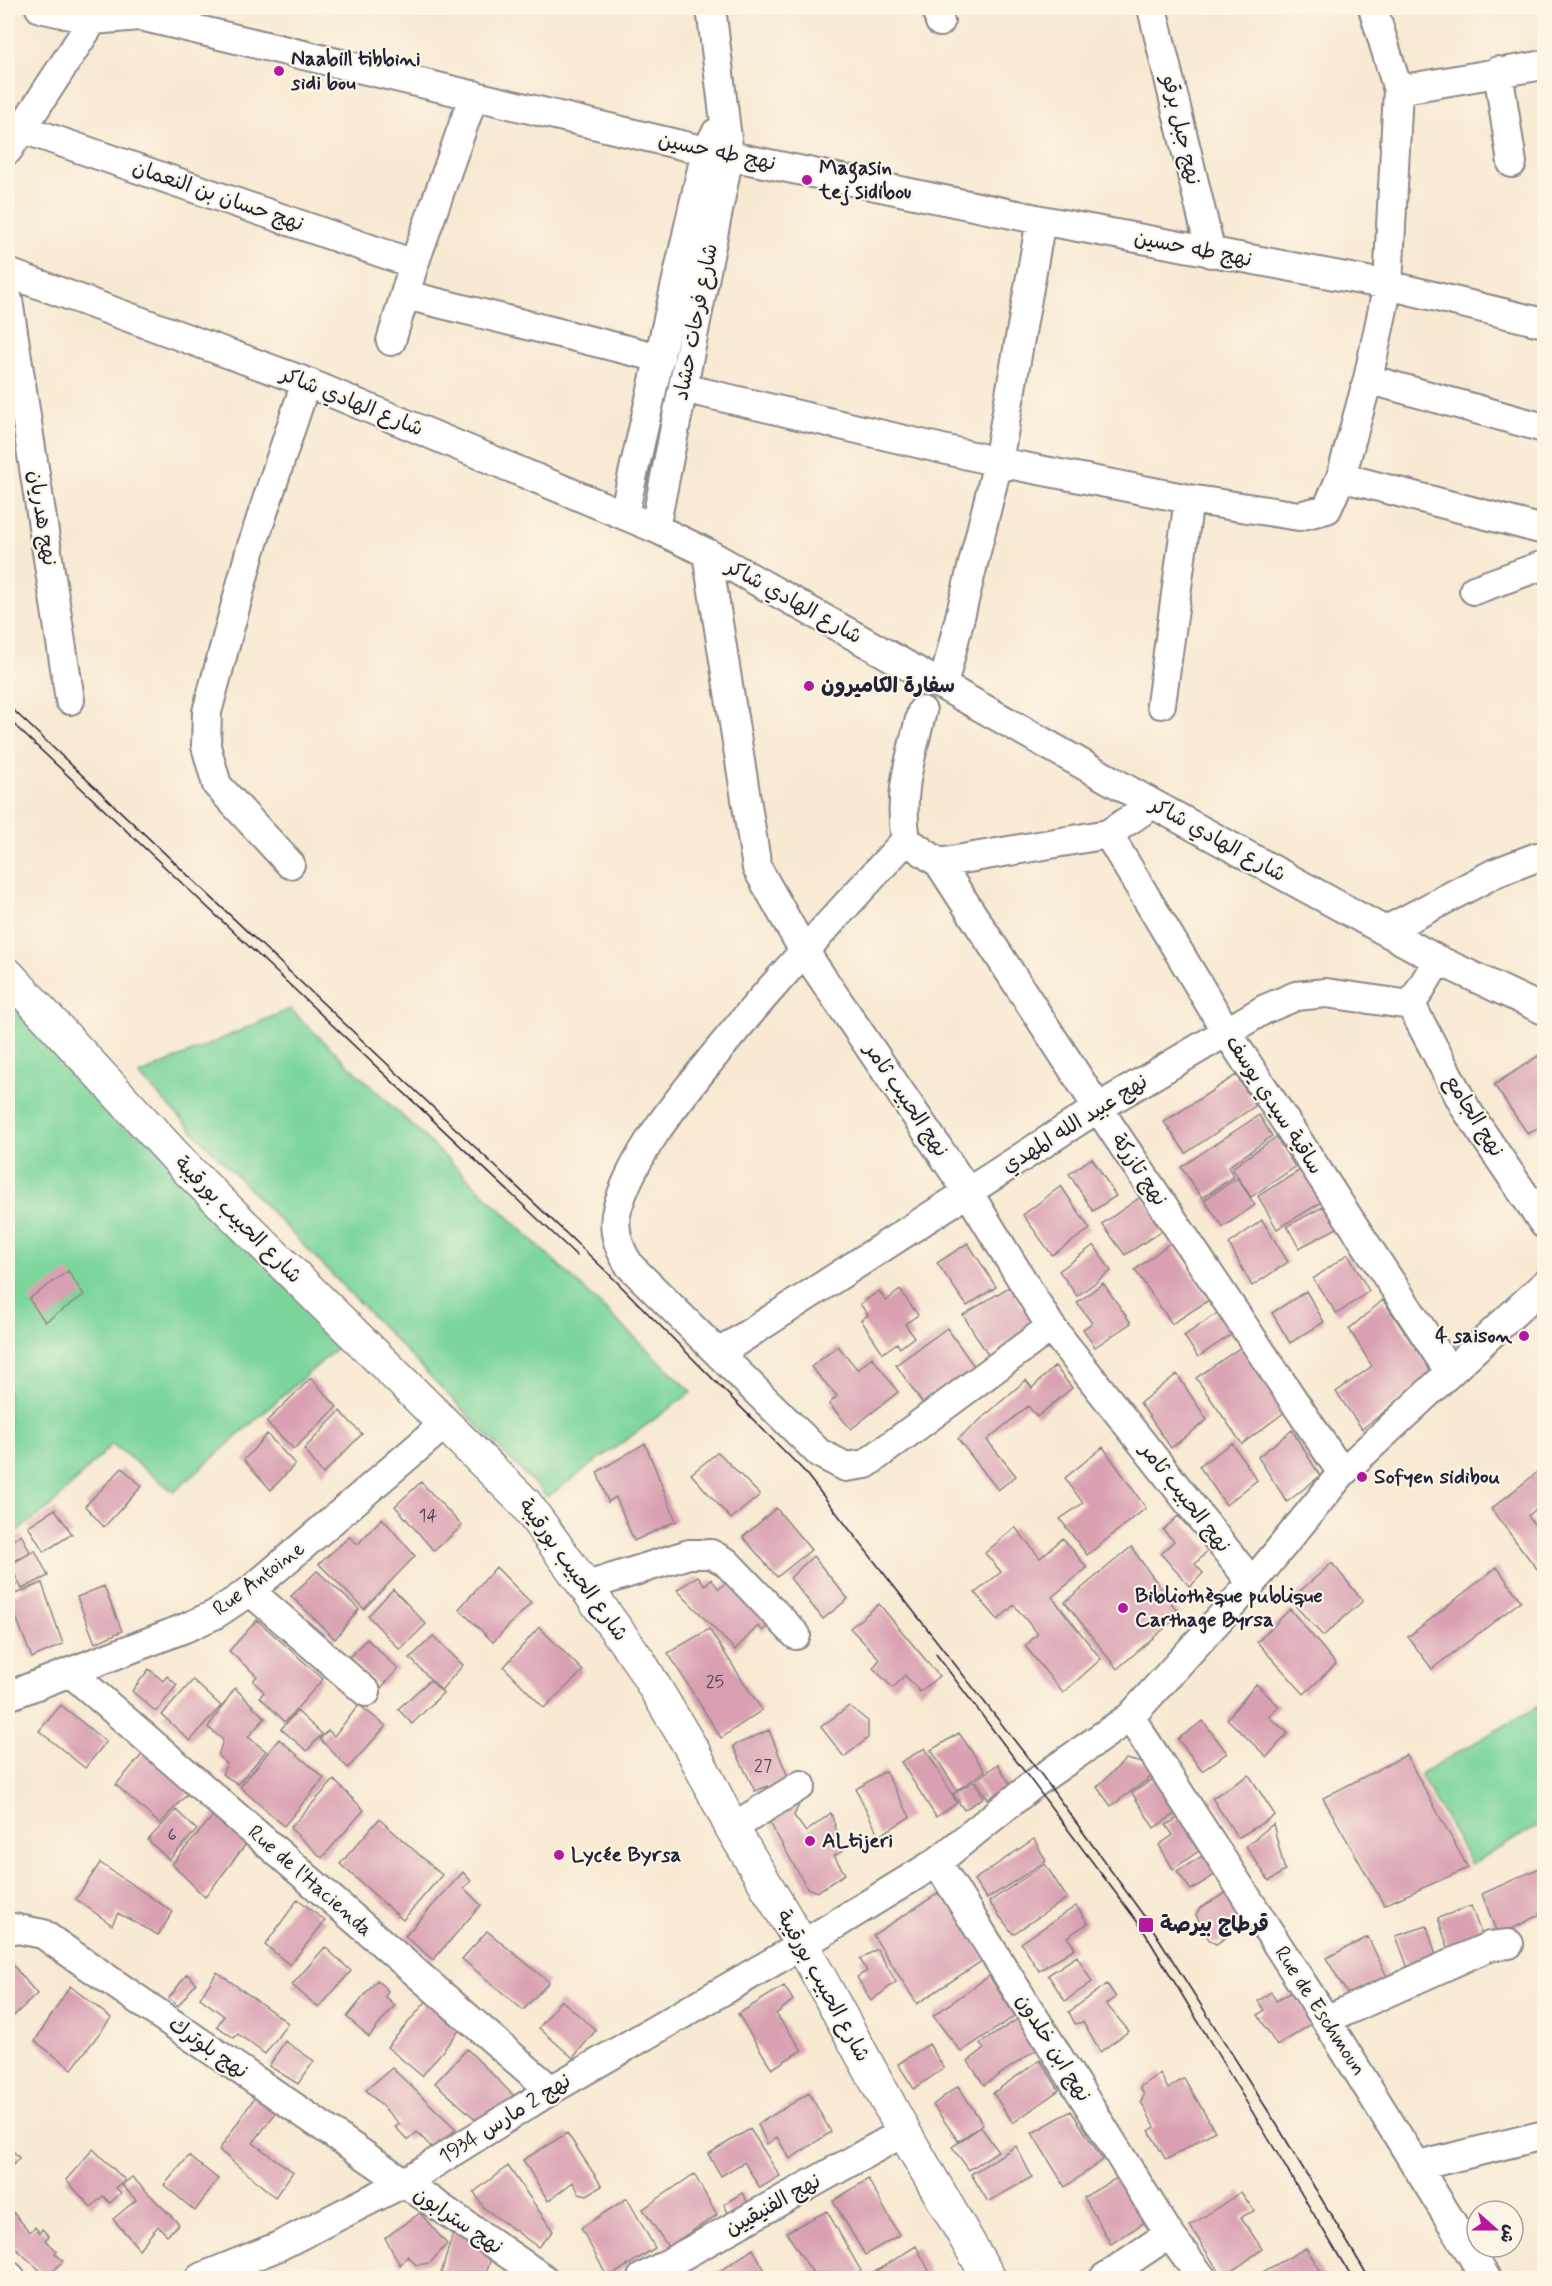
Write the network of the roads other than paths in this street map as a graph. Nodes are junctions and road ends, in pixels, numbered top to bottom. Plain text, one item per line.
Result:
1 (40, 8) edge
2 (711, 8) edge
3 (1152, 8) edge
4 (1373, 8) edge
5 (135, 12) edge
6 (99, 14) edge
7 (1545, 65) edge
8 (1498, 71) junction
9 (1398, 90) junction
10 (474, 95) junction
11 (15, 140) edge
12 (718, 153) junction
13 (1512, 163) dead end
14 (1041, 220) junction
15 (1211, 253) junction
16 (414, 264) junction
17 (8, 273) edge
18 (1388, 285) junction
19 (406, 295) junction
20 (8, 300) edge
21 (1545, 323) edge
22 (391, 341) dead end
23 (660, 358) junction
24 (1368, 379) junction
25 (306, 382) junction
26 (683, 388) junction
27 (1545, 428) edge
28 (998, 462) junction
29 (1341, 477) junction
30 (1189, 500) junction
31 (624, 514) junction
32 (655, 528) junction
33 (1545, 530) edge
34 (707, 553) junction
35 (1545, 565) edge
36 (1474, 590) dead end
37 (943, 686) junction
38 (70, 700) dead end
39 (1161, 704) dead end
40 (922, 711) dead end
41 (1153, 804) junction
42 (1108, 834) junction
43 (906, 840) junction
44 (1537, 857) dead end
45 (939, 863) junction
46 (290, 864) dead end
47 (1385, 931) junction
48 (804, 951) junction
49 (1438, 960) junction
50 (8, 975) edge
51 (1411, 1005) junction
52 (1545, 1010) edge
53 (1226, 1031) junction
54 (1098, 1108) junction
55 (968, 1192) junction
56 (1545, 1224) edge
57 (1545, 1285) edge
58 (1051, 1327) junction
59 (719, 1353) junction
60 (1449, 1371) junction
61 (446, 1423) junction
62 (1342, 1473) junction
63 (1252, 1583) junction
64 (587, 1586) junction
65 (250, 1592) junction
66 (796, 1635) dead end
67 (70, 1672) junction
68 (366, 1692) dead end
69 (8, 1696) edge
70 (1130, 1717) junction
71 (801, 1785) dead end
72 (732, 1828) junction
73 (937, 1862) junction
74 (8, 1927) edge
75 (1509, 1944) dead end
76 (802, 1945) junction
77 (1326, 2020) junction
78 (551, 2090) junction
79 (904, 2132) junction
80 (1545, 2135) edge
81 (1418, 2166) junction
82 (403, 2183) junction
83 (1169, 2234) junction
84 (8, 2275) edge
85 (11, 2278) edge
86 (200, 2278) edge
87 (543, 2278) edge
88 (642, 2278) edge
89 (989, 2278) edge
90 (1104, 2278) edge
91 (1202, 2278) edge
92 (1486, 2278) edge

1 - 6 street, نهج طه حسين
2 - 12 street, شارع فرحات حشاد
3 - 15 street, نهج جبل برقو
4 - 9 street
5 - 6 street, نهج طه حسين
5 - 10 street, نهج طه حسين
6 - 11 street
7 - 8 street
8 - 9 street
8 - 13 street
9 - 18 street
10 - 12 street, نهج طه حسين
10 - 16 street
11 - 16 street, نهج حسان بن النعمان
12 - 14 street, نهج طه حسين
12 - 23 street, شارع فرحات حشاد
12 - 26 street, شارع فرحات حشاد
14 - 15 street, نهج طه حسين
14 - 28 street
15 - 18 street, نهج طه حسين
16 - 19 street
17 - 25 street, شارع الهادي شاكر
18 - 21 street, نهج طه حسين
18 - 24 street
19 - 22 street
19 - 23 street
20 - 38 street, نهج هدريان
23 - 31 street, شارع فرحات حشاد
24 - 27 street
24 - 29 street
25 - 31 street, شارع الهادي شاكر
25 - 46 street
26 - 28 street
26 - 32 street, شارع فرحات حشاد
28 - 30 street
28 - 37 street
29 - 30 street
29 - 33 street
30 - 39 street
31 - 32 street, شارع الهادي شاكر
32 - 34 street, شارع الهادي شاكر
34 - 37 street, شارع الهادي شاكر
34 - 48 street, نهج الحبيب ثامر
35 - 36 street
37 - 41 street, شارع الهادي شاكر
40 - 43 street
41 - 42 street
41 - 47 street, شارع الهادي شاكر
42 - 45 street
42 - 53 street, ساقية سيدي يوسف
43 - 45 street
43 - 48 street
44 - 47 street
45 - 54 street, نهج تازركة
47 - 49 street, شارع الهادي شاكر
48 - 55 street, نهج الحبيب ثامر
48 - 59 street
49 - 51 street
49 - 52 street, شارع الهادي شاكر
50 - 61 main road, شارع الحبيب بورقيبة
51 - 53 street, نهج عبيد الله المهدي
51 - 56 street, نهج الجامع
53 - 54 street, نهج عبيد الله المهدي
53 - 60 street, ساقية سيدي يوسف
54 - 55 street, نهج عبيد الله المهدي
54 - 62 street, نهج تازركة
55 - 58 street, نهج الحبيب ثامر
55 - 59 street, نهج عبيد الله المهدي
57 - 60 street, نهج 2 مارس 1934
58 - 59 street
58 - 63 street, نهج الحبيب ثامر
60 - 62 street, نهج 2 مارس 1934
61 - 64 main road, شارع الحبيب بورقيبة
61 - 65 street, Rue Antoine
62 - 63 street, نهج 2 مارس 1934
63 - 70 street, نهج 2 مارس 1934
64 - 66 street
64 - 72 main road, شارع الحبيب بورقيبة
65 - 67 street, Rue Antoine
65 - 68 street
67 - 69 street, Rue Antoine
67 - 78 street, Rue de l'Hacienda
70 - 73 street, نهج 2 مارس 1934
70 - 77 street, Rue de Eschmoun
71 - 72 street
72 - 76 main road, شارع الحبيب بورقيبة
73 - 76 street, نهج 2 مارس 1934
73 - 83 street, نهج ابن خلدون
74 - 82 street, نهج بلوترك
75 - 77 street
76 - 78 street, نهج 2 مارس 1934
76 - 79 main road, شارع الحبيب بورقيبة
77 - 81 street, Rue de Eschmoun
78 - 82 street, نهج 2 مارس 1934
79 - 88 street, نهج الفنيقيين
79 - 89 main road, شارع الحبيب بورقيبة
80 - 81 street
81 - 92 street, Rue de Eschmoun
82 - 86 street, نهج 2 مارس 1934
82 - 87 street, نهج سترابون
83 - 90 street
83 - 91 street, نهج ابن خلدون
84 - 85 street

